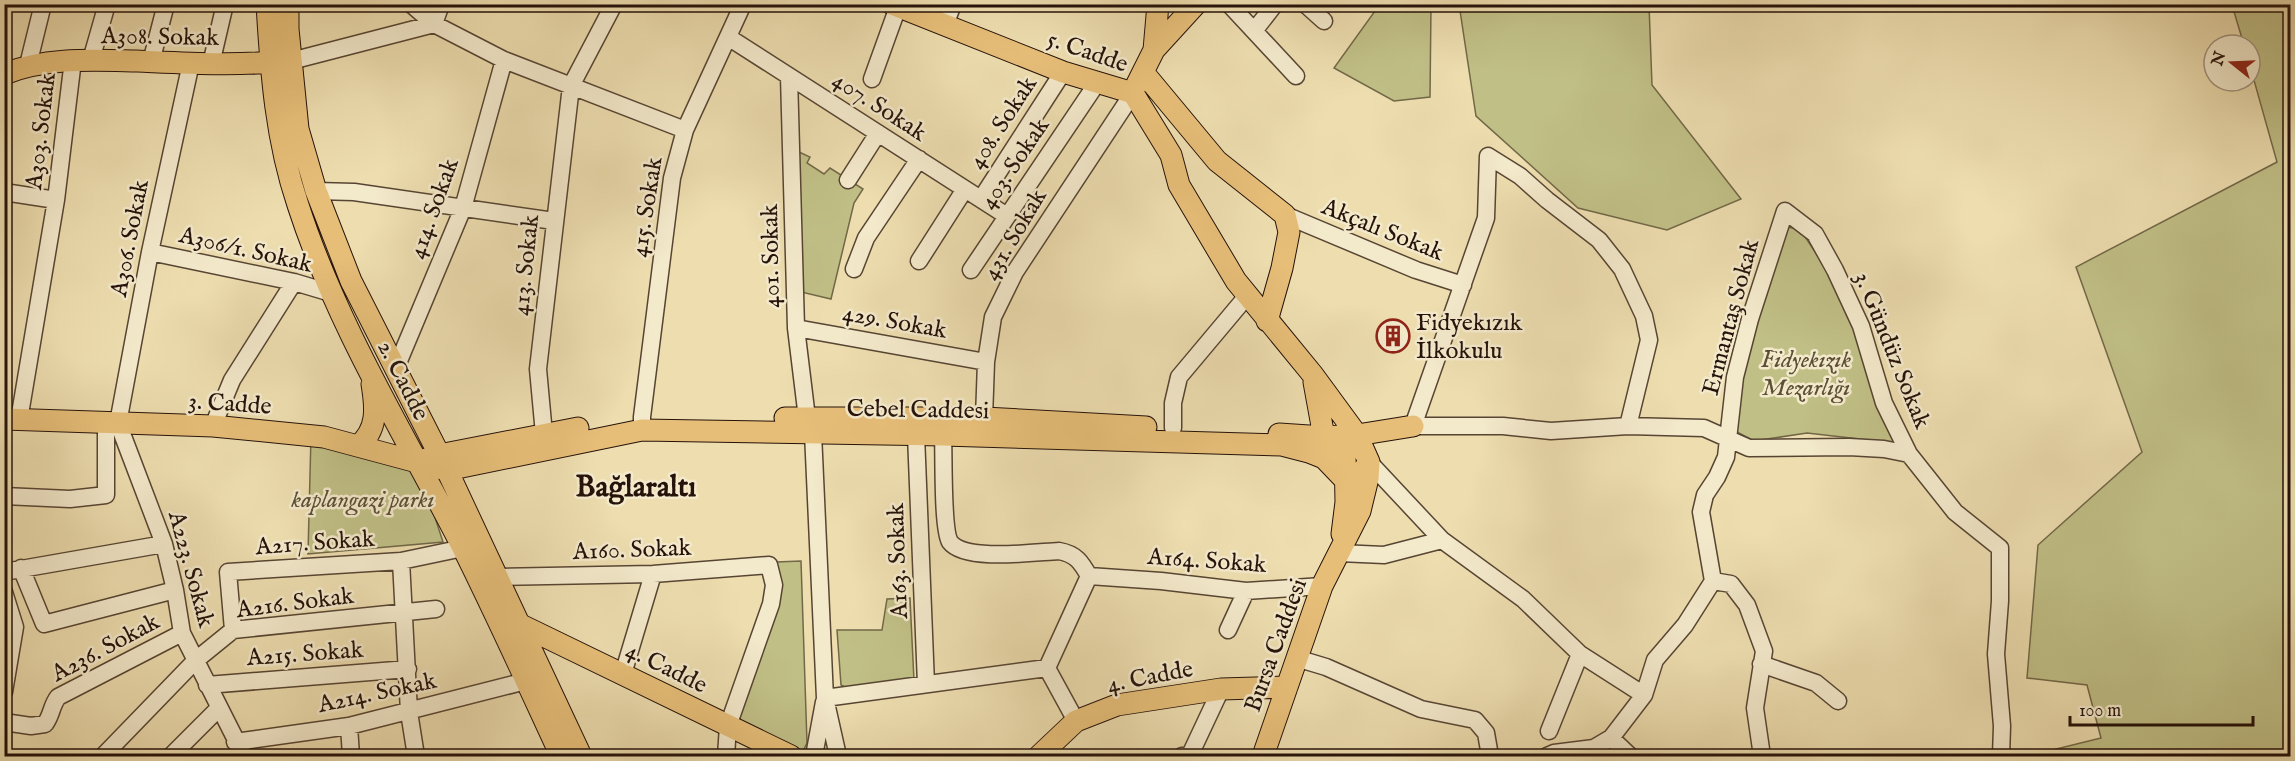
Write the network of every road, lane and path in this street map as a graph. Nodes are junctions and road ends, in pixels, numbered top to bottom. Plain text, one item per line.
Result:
1 (44, 4) edge
2 (107, 4) edge
3 (166, 4) edge
4 (225, 4) edge
5 (267, 4) edge
6 (288, 4) edge
7 (411, 4) edge
8 (441, 4) edge
9 (743, 4) edge
10 (953, 4) edge
11 (1158, 4) edge
12 (1196, 4) edge
13 (1229, 4) edge
14 (1275, 4) edge
15 (1305, 4) edge
16 (896, 5) edge
17 (611, 7) edge
18 (1324, 21) dead end
19 (434, 24) junction
20 (945, 25) junction
21 (1254, 30) junction
22 (728, 37) junction
23 (1154, 50) junction
24 (82, 60) junction
25 (504, 60) junction
26 (151, 62) junction
27 (281, 62) junction
28 (201, 63) junction
29 (28, 65) junction
30 (1063, 72) junction
31 (1143, 72) junction
32 (4, 74) edge
33 (789, 76) junction
34 (1296, 76) dead end
35 (872, 79) dead end
36 (1097, 83) junction
37 (571, 86) junction
38 (1133, 93) junction
39 (685, 130) junction
40 (878, 133) junction
41 (919, 159) junction
42 (1219, 163) junction
43 (848, 180) dead end
44 (1179, 185) junction
45 (965, 189) junction
46 (316, 191) junction
47 (4, 192) edge
48 (981, 199) junction
49 (56, 200) junction
50 (463, 208) junction
51 (1785, 211) joint
52 (1285, 215) junction
53 (1007, 216) junction
54 (554, 220) junction
55 (150, 252) junction
56 (919, 261) dead end
57 (854, 269) dead end
58 (971, 270) dead end
59 (294, 282) junction
60 (1463, 285) junction
61 (331, 293) junction
62 (1247, 296) junction
63 (1268, 321) junction
64 (796, 328) junction
65 (986, 362) junction
66 (368, 367) junction
67 (396, 368) junction
68 (1313, 375) junction
69 (984, 418) junction
70 (12, 419) edge
71 (112, 423) junction
72 (642, 423) junction
73 (810, 425) junction
74 (213, 426) junction
75 (1413, 426) junction
76 (1628, 426) junction
77 (1173, 428) junction
78 (930, 431) junction
79 (1357, 435) junction
80 (1324, 437) junction
81 (1727, 437) junction
82 (544, 442) junction
83 (358, 446) junction
84 (1909, 454) junction
85 (417, 462) junction
86 (1369, 462) junction
87 (443, 463) junction
88 (481, 463) junction
89 (1347, 482) junction
90 (4, 496) edge
91 (457, 496) junction
92 (1442, 540) junction
93 (164, 544) junction
94 (463, 548) junction
95 (1339, 553) junction
96 (401, 561) junction
97 (21, 568) junction
98 (4, 572) edge
99 (653, 574) junction
100 (1089, 576) junction
101 (498, 577) junction
102 (1713, 581) junction
103 (1322, 586) junction
104 (175, 590) junction
105 (1246, 591) junction
106 (4, 592) edge
107 (436, 609) dead end
108 (405, 614) junction
109 (519, 624) junction
110 (10, 626) edge
111 (233, 630) junction
112 (1228, 630) dead end
113 (182, 633) junction
114 (1580, 654) junction
115 (1296, 658) junction
116 (196, 660) junction
117 (1761, 664) junction
118 (1047, 668) junction
119 (408, 669) junction
120 (623, 674) junction
121 (526, 681) junction
122 (926, 684) junction
123 (207, 685) junction
124 (1287, 687) junction
125 (1221, 689) junction
126 (4, 692) edge
127 (1644, 695) junction
128 (825, 698) junction
129 (1838, 701) dead end
130 (219, 708) junction
131 (409, 712) junction
132 (1076, 721) junction
133 (4, 722) edge
134 (349, 726) junction
135 (728, 726) junction
136 (1549, 730) dead end
137 (1611, 738) junction
138 (240, 749) edge
139 (102, 756) edge
140 (171, 756) edge
141 (351, 756) edge
142 (416, 756) edge
143 (561, 756) edge
144 (581, 756) edge
145 (726, 756) edge
146 (791, 756) edge
147 (814, 756) edge
148 (838, 756) edge
149 (1038, 756) edge
150 (1182, 756) edge
151 (1263, 756) edge
152 (1490, 756) edge
153 (1547, 756) edge
154 (1630, 756) edge
155 (1762, 756) edge
156 (2001, 756) edge

1 - 29 street
2 - 24 street, A303. Sokak
3 - 26 street
4 - 28 street, A306. Sokak
5 - 27 main road, 2. Cadde
6 - 27 main road, 2. Cadde
7 - 19 street
8 - 19 street
9 - 22 street, 415. Sokak
10 - 20 street
11 - 23 main road
12 - 23 main road
13 - 21 street
14 - 21 street
15 - 18 street
16 - 20 main road, 5. Cadde
16 - 35 street
17 - 37 street
19 - 25 street
19 - 27 street
20 - 30 main road, 5. Cadde
21 - 34 street
22 - 33 street, 407. Sokak
22 - 39 street, 415. Sokak
23 - 31 main road
24 - 26 main road, A308. Sokak
24 - 29 main road, A308. Sokak
24 - 49 street, A303. Sokak
25 - 37 street
25 - 50 street, 414. Sokak
26 - 28 main road, A308. Sokak
27 - 28 main road, A308. Sokak
27 - 46 main road, 2. Cadde
27 - 61 main road, 2. Cadde
28 - 55 street, A306. Sokak
29 - 32 main road, A308. Sokak
30 - 36 main road, 5. Cadde
30 - 48 street, 408. Sokak
31 - 38 main road
31 - 42 main road
33 - 40 street, 407. Sokak
33 - 64 street, 401. Sokak
36 - 38 main road, 5. Cadde
36 - 53 street, 403. Sokak
37 - 39 street
37 - 54 street, 413. Sokak
38 - 44 main road
38 - 65 street, 431. Sokak
39 - 72 street, 415. Sokak
40 - 41 street, 407. Sokak
40 - 43 street
41 - 45 street, 407. Sokak
41 - 57 street
42 - 44 main road
42 - 52 main road
44 - 62 main road
45 - 48 street, 407. Sokak
45 - 56 street
46 - 50 street
46 - 67 main road, 2. Cadde
47 - 49 street
48 - 53 street, 407. Sokak
49 - 70 street, A303. Sokak
50 - 54 street
50 - 67 street, 414. Sokak
51 - 81 street, Ermantaş Sokak
51 - 84 street, 3. Gündüz Sokak
52 - 60 street, Akçalı Sokak
52 - 63 main road
53 - 58 street, 403. Sokak
54 - 82 street, 413. Sokak
55 - 59 street, A306/1. Sokak
55 - 71 street, A306. Sokak
59 - 61 street, A306/1. Sokak
59 - 74 street
60 - 75 street
60 - 76 street
61 - 66 main road, 2. Cadde
62 - 63 main road
62 - 77 street
63 - 68 main road
64 - 65 street, 429. Sokak
64 - 73 street, 401. Sokak
65 - 69 street, 431. Sokak
66 - 83 main road
66 - 85 main road, 2. Cadde
67 - 87 main road, 2. Cadde
68 - 79 main road
68 - 80 main road
69 - 77 main road, Cebel Caddesi
69 - 78 main road, Cebel Caddesi
70 - 71 main road, 3. Cadde
71 - 74 main road, 3. Cadde
71 - 90 street, A306. Sokak
71 - 93 street, A223. Sokak
72 - 73 main road, Cebel Caddesi
72 - 82 main road, Cebel Caddesi
73 - 78 main road, Cebel Caddesi
73 - 128 street, 401. Sokak
74 - 83 main road, 3. Cadde
75 - 76 street
75 - 79 main road, Cebel Caddesi
76 - 81 street
77 - 80 main road, Cebel Caddesi
78 - 89 main road, Cebel Caddesi
78 - 100 street
78 - 122 street, A163. Sokak
79 - 80 main road, Cebel Caddesi
79 - 86 main road
80 - 89 main road
81 - 84 street
81 - 102 street, Ermantaş Sokak
82 - 87 main road, Cebel Caddesi
82 - 88 main road, Cebel Caddesi
83 - 85 main road, 3. Cadde
84 - 156 street, 3. Gündüz Sokak
85 - 87 main road, 3. Cadde
85 - 94 main road, 2. Cadde
86 - 89 main road
86 - 92 street
86 - 95 main road, Bursa Caddesi
87 - 88 main road, Cebel Caddesi
87 - 91 main road, 2. Cadde
88 - 91 main road
89 - 95 main road
91 - 101 main road, 2. Cadde
92 - 95 street
92 - 114 street
93 - 97 street
93 - 104 street, A223. Sokak
94 - 96 street, A217. Sokak
94 - 121 main road, 2. Cadde
95 - 103 main road, Bursa Caddesi
96 - 108 street
96 - 111 street, A217. Sokak
97 - 98 street
97 - 104 street
99 - 101 street, A160. Sokak
99 - 120 street
99 - 135 street, A160. Sokak
100 - 105 street, A164. Sokak
100 - 118 street
101 - 109 main road, 2. Cadde
102 - 117 street
102 - 127 street
103 - 105 street, A164. Sokak
103 - 115 main road, Bursa Caddesi
104 - 113 street, A223. Sokak
105 - 112 street
106 - 110 street
107 - 108 street, A216. Sokak
108 - 111 street, A216. Sokak
108 - 119 street
109 - 120 main road, 4. Cadde
109 - 144 main road, 2. Cadde
110 - 126 street
111 - 116 street, A216. Sokak
113 - 116 street, A223. Sokak
113 - 133 street, A236. Sokak
114 - 127 street
114 - 136 street
115 - 124 main road, Bursa Caddesi
115 - 152 street
116 - 123 street, A223. Sokak
116 - 139 street, A216. Sokak
117 - 129 street
117 - 155 street
118 - 122 street
118 - 132 street
119 - 123 street, A215. Sokak
119 - 131 street
120 - 135 main road, 4. Cadde
121 - 131 street, A214. Sokak
121 - 143 main road, 2. Cadde
122 - 128 street
123 - 130 street, A223. Sokak
124 - 125 main road, 4. Cadde
124 - 151 main road, Bursa Caddesi
125 - 132 main road, 4. Cadde
125 - 150 street
127 - 137 street
128 - 147 street
128 - 148 street
130 - 138 street, A223. Sokak
130 - 140 street
131 - 134 street, A214. Sokak
131 - 142 street
132 - 149 main road, 4. Cadde
134 - 138 street, A214. Sokak
134 - 141 street
135 - 145 street
135 - 146 main road, 4. Cadde
137 - 153 street
137 - 154 street

